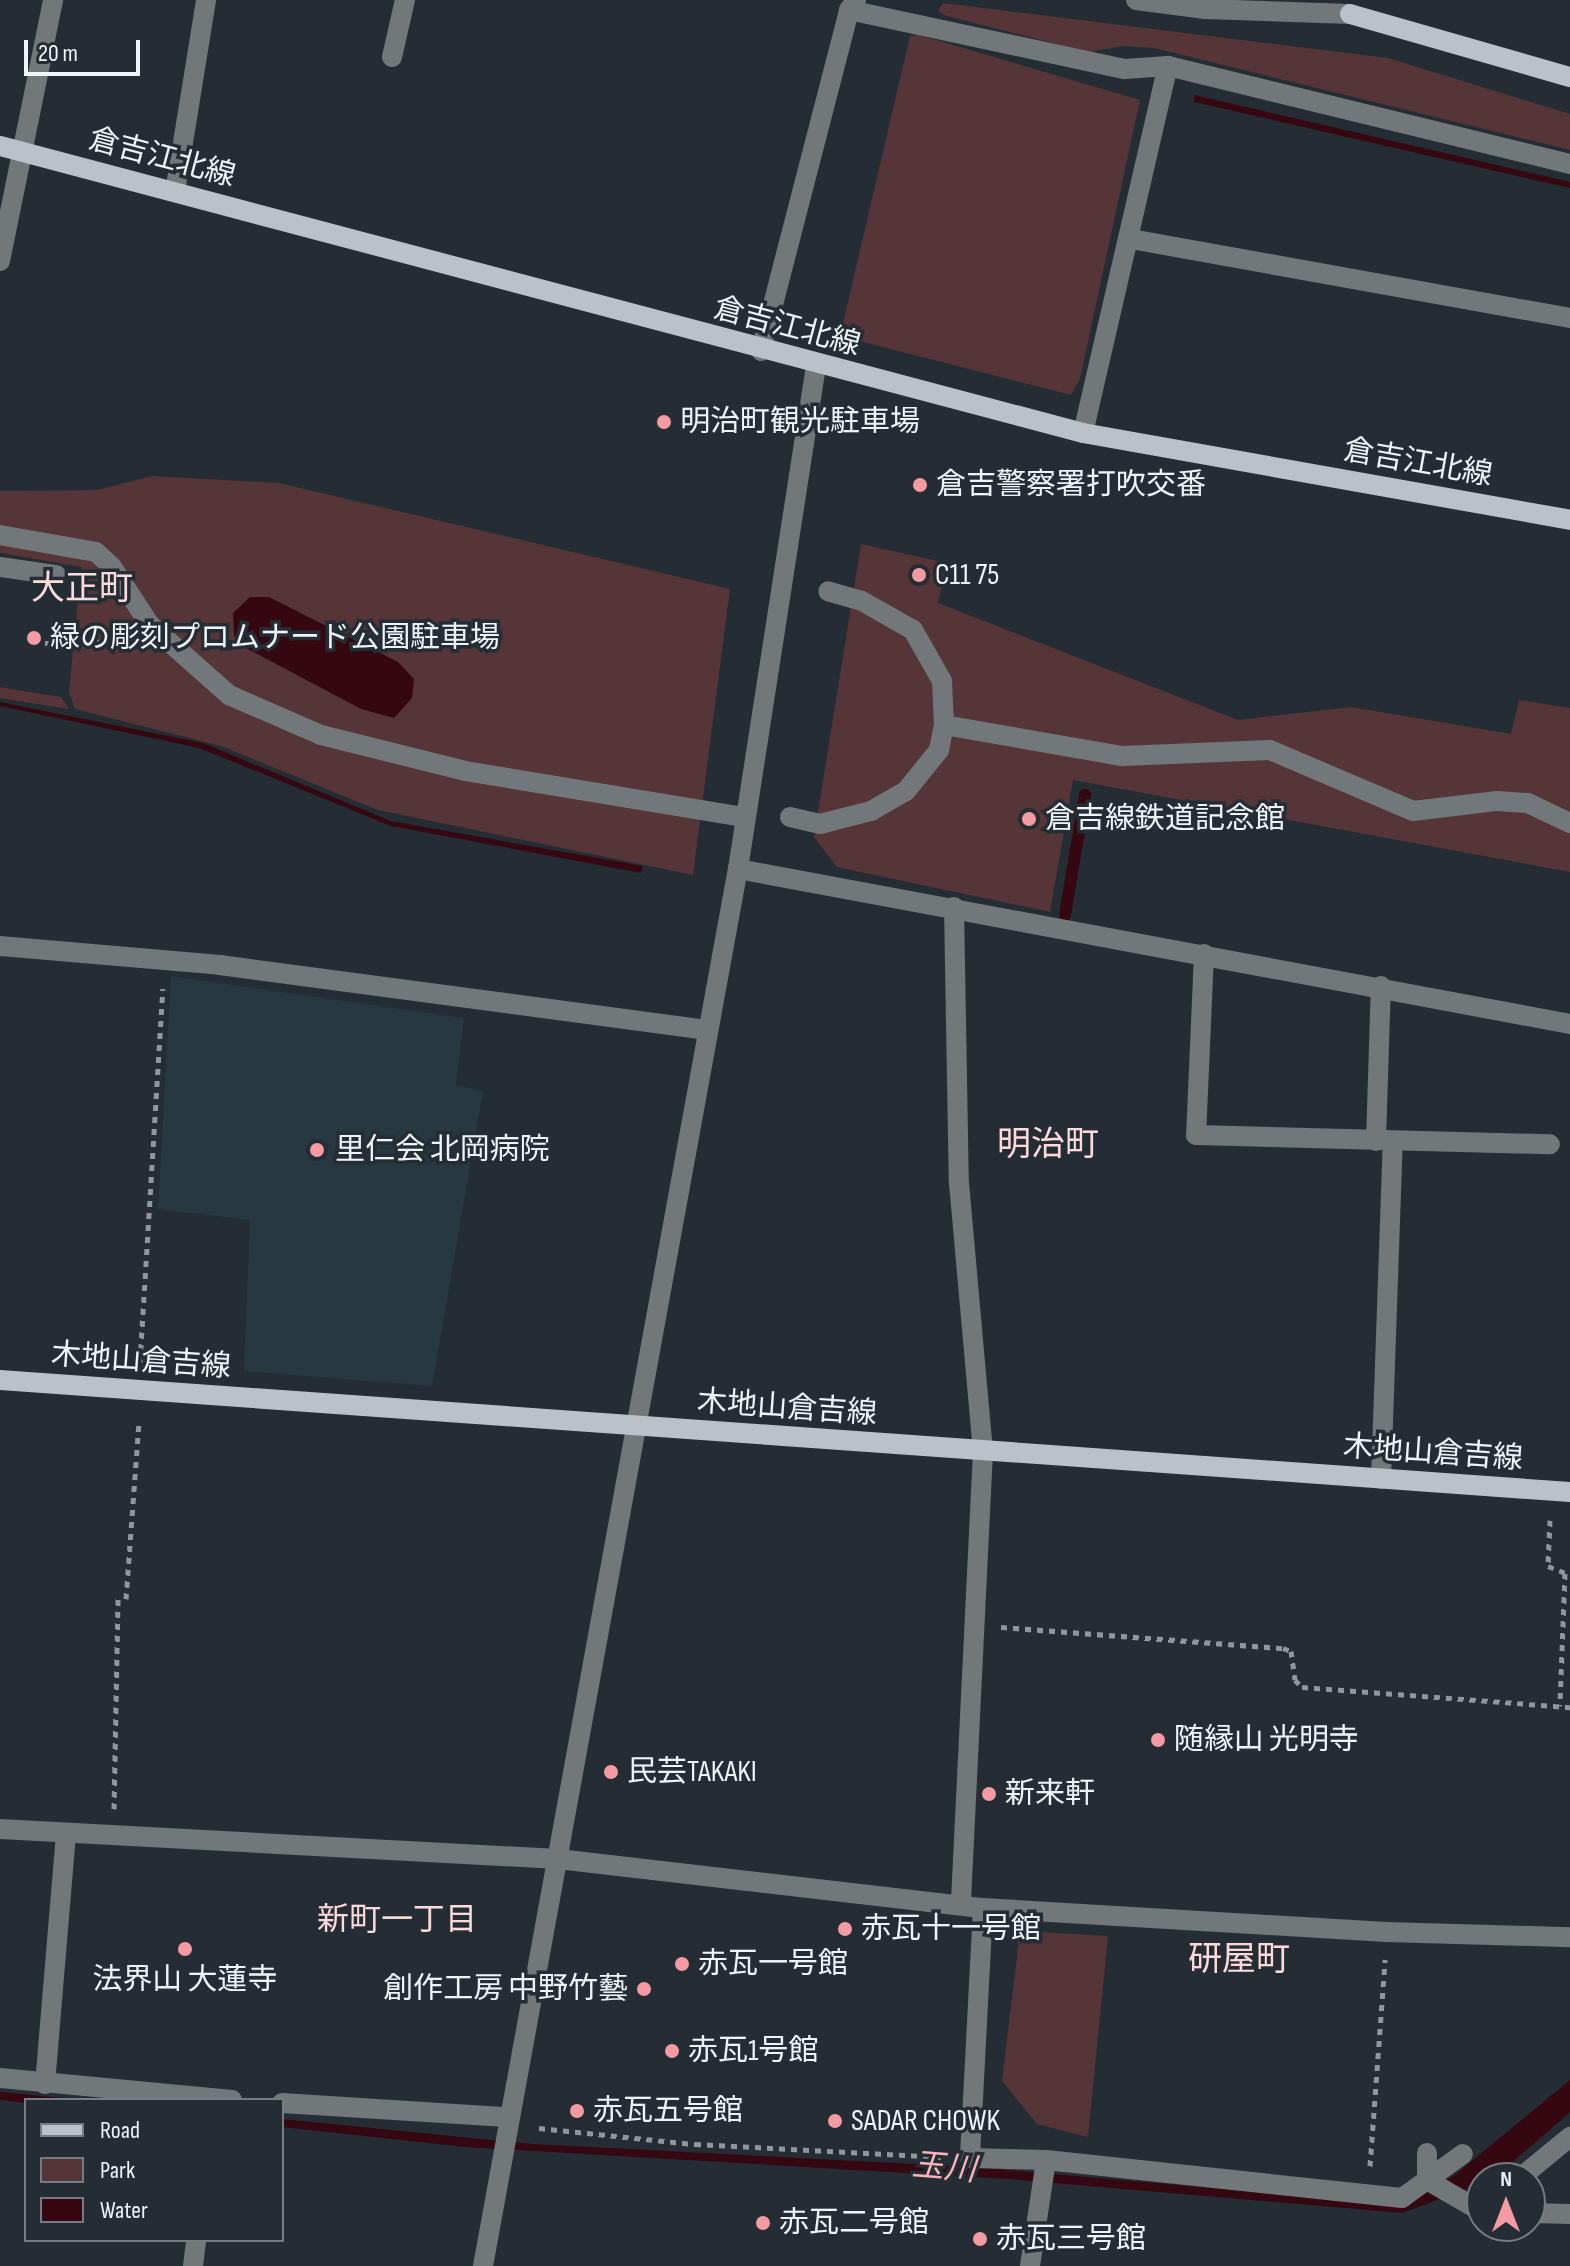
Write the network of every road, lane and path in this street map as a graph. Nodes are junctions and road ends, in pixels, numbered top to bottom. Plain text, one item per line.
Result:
1 (53, 0) edge
2 (206, 0) edge
3 (405, 0) edge
4 (1136, 0) edge
5 (853, 5) edge
6 (1350, 14) joint
7 (392, 57) dead end
8 (1168, 66) junction
9 (1570, 77) edge
10 (0, 146) edge
11 (24, 153) junction
12 (1570, 164) edge
13 (175, 192) junction
14 (1131, 239) junction
15 (0, 261) edge
16 (1570, 318) edge
17 (761, 351) junction
18 (816, 366) junction
19 (1083, 433) junction
20 (1570, 520) edge
21 (0, 535) edge
22 (0, 567) edge
23 (56, 575) dead end
24 (828, 591) dead end
25 (150, 625) junction
26 (45, 643) dead end
27 (944, 725) junction
28 (744, 817) junction
29 (790, 817) dead end
30 (1570, 823) edge
31 (738, 869) junction
32 (954, 907) junction
33 (0, 946) edge
34 (1204, 954) junction
35 (164, 960) junction
36 (1381, 986) junction
37 (1570, 1024) edge
38 (708, 1030) junction
39 (1385, 1141) junction
40 (1550, 1144) dead end
41 (0, 1380) edge
42 (138, 1401) junction
43 (635, 1428) junction
44 (983, 1451) junction
45 (1381, 1479) junction
46 (1570, 1492) edge
47 (1550, 1513) dead end
48 (118, 1598) dead end
49 (126, 1599) dead end
50 (973, 1626) junction
51 (1560, 1706) junction
52 (1570, 1707) edge
53 (0, 1829) edge
54 (66, 1833) junction
55 (113, 1837) junction
56 (558, 1859) junction
57 (961, 1904) junction
58 (983, 1908) junction
59 (1386, 1932) junction
60 (1570, 1937) edge
61 (0, 2078) edge
62 (45, 2084) junction
63 (198, 2098) edge
64 (284, 2103) edge
65 (507, 2117) junction
66 (1570, 2137) edge
67 (1427, 2153) dead end
68 (1463, 2154) dead end
69 (970, 2158) junction
70 (1046, 2160) junction
71 (1540, 2162) edge
72 (1427, 2180) junction
73 (1366, 2194) junction
74 (1466, 2202) edge
75 (1546, 2213) edge
76 (1570, 2214) edge
77 (196, 2242) edge
78 (193, 2266) edge
79 (483, 2266) edge
80 (1030, 2266) edge

1 - 11 street
2 - 13 street
3 - 7 street
4 - 6 street
5 - 8 street
5 - 17 street
6 - 9 main road
8 - 12 street
8 - 14 street
10 - 11 main road, 倉吉江北線
11 - 13 main road, 倉吉江北線
11 - 15 street
13 - 17 main road, 倉吉江北線
14 - 16 street
14 - 19 street
17 - 18 main road, 倉吉江北線
18 - 19 main road, 倉吉江北線
18 - 28 street
19 - 20 main road, 倉吉江北線
21 - 25 street
22 - 23 street
24 - 27 street
25 - 26 path
25 - 28 street
27 - 29 street
27 - 30 street
28 - 31 street
31 - 32 street
31 - 38 street
32 - 34 street
32 - 44 street
33 - 35 street
34 - 36 street
34 - 39 street
35 - 38 street
35 - 42 path
36 - 37 street
36 - 39 street
38 - 43 street
39 - 40 street
39 - 45 street
41 - 42 main road, 木地山倉吉線
42 - 43 main road, 木地山倉吉線
42 - 49 path
43 - 44 main road, 木地山倉吉線
43 - 56 street
44 - 45 main road, 木地山倉吉線
44 - 50 street
45 - 46 main road, 木地山倉吉線
47 - 51 path
48 - 55 path
50 - 51 path
50 - 57 street
51 - 52 path
53 - 54 street
54 - 55 street
54 - 62 street
55 - 56 street
56 - 57 street
56 - 65 street
57 - 58 street
58 - 59 street
58 - 69 street
59 - 60 street
59 - 73 path
61 - 62 street
62 - 63 street
64 - 65 street
65 - 69 path
65 - 79 street
66 - 71 street
67 - 72 street
68 - 72 street
69 - 70 street
70 - 73 street
70 - 80 street
72 - 73 street
72 - 74 street
75 - 76 street
77 - 78 street

